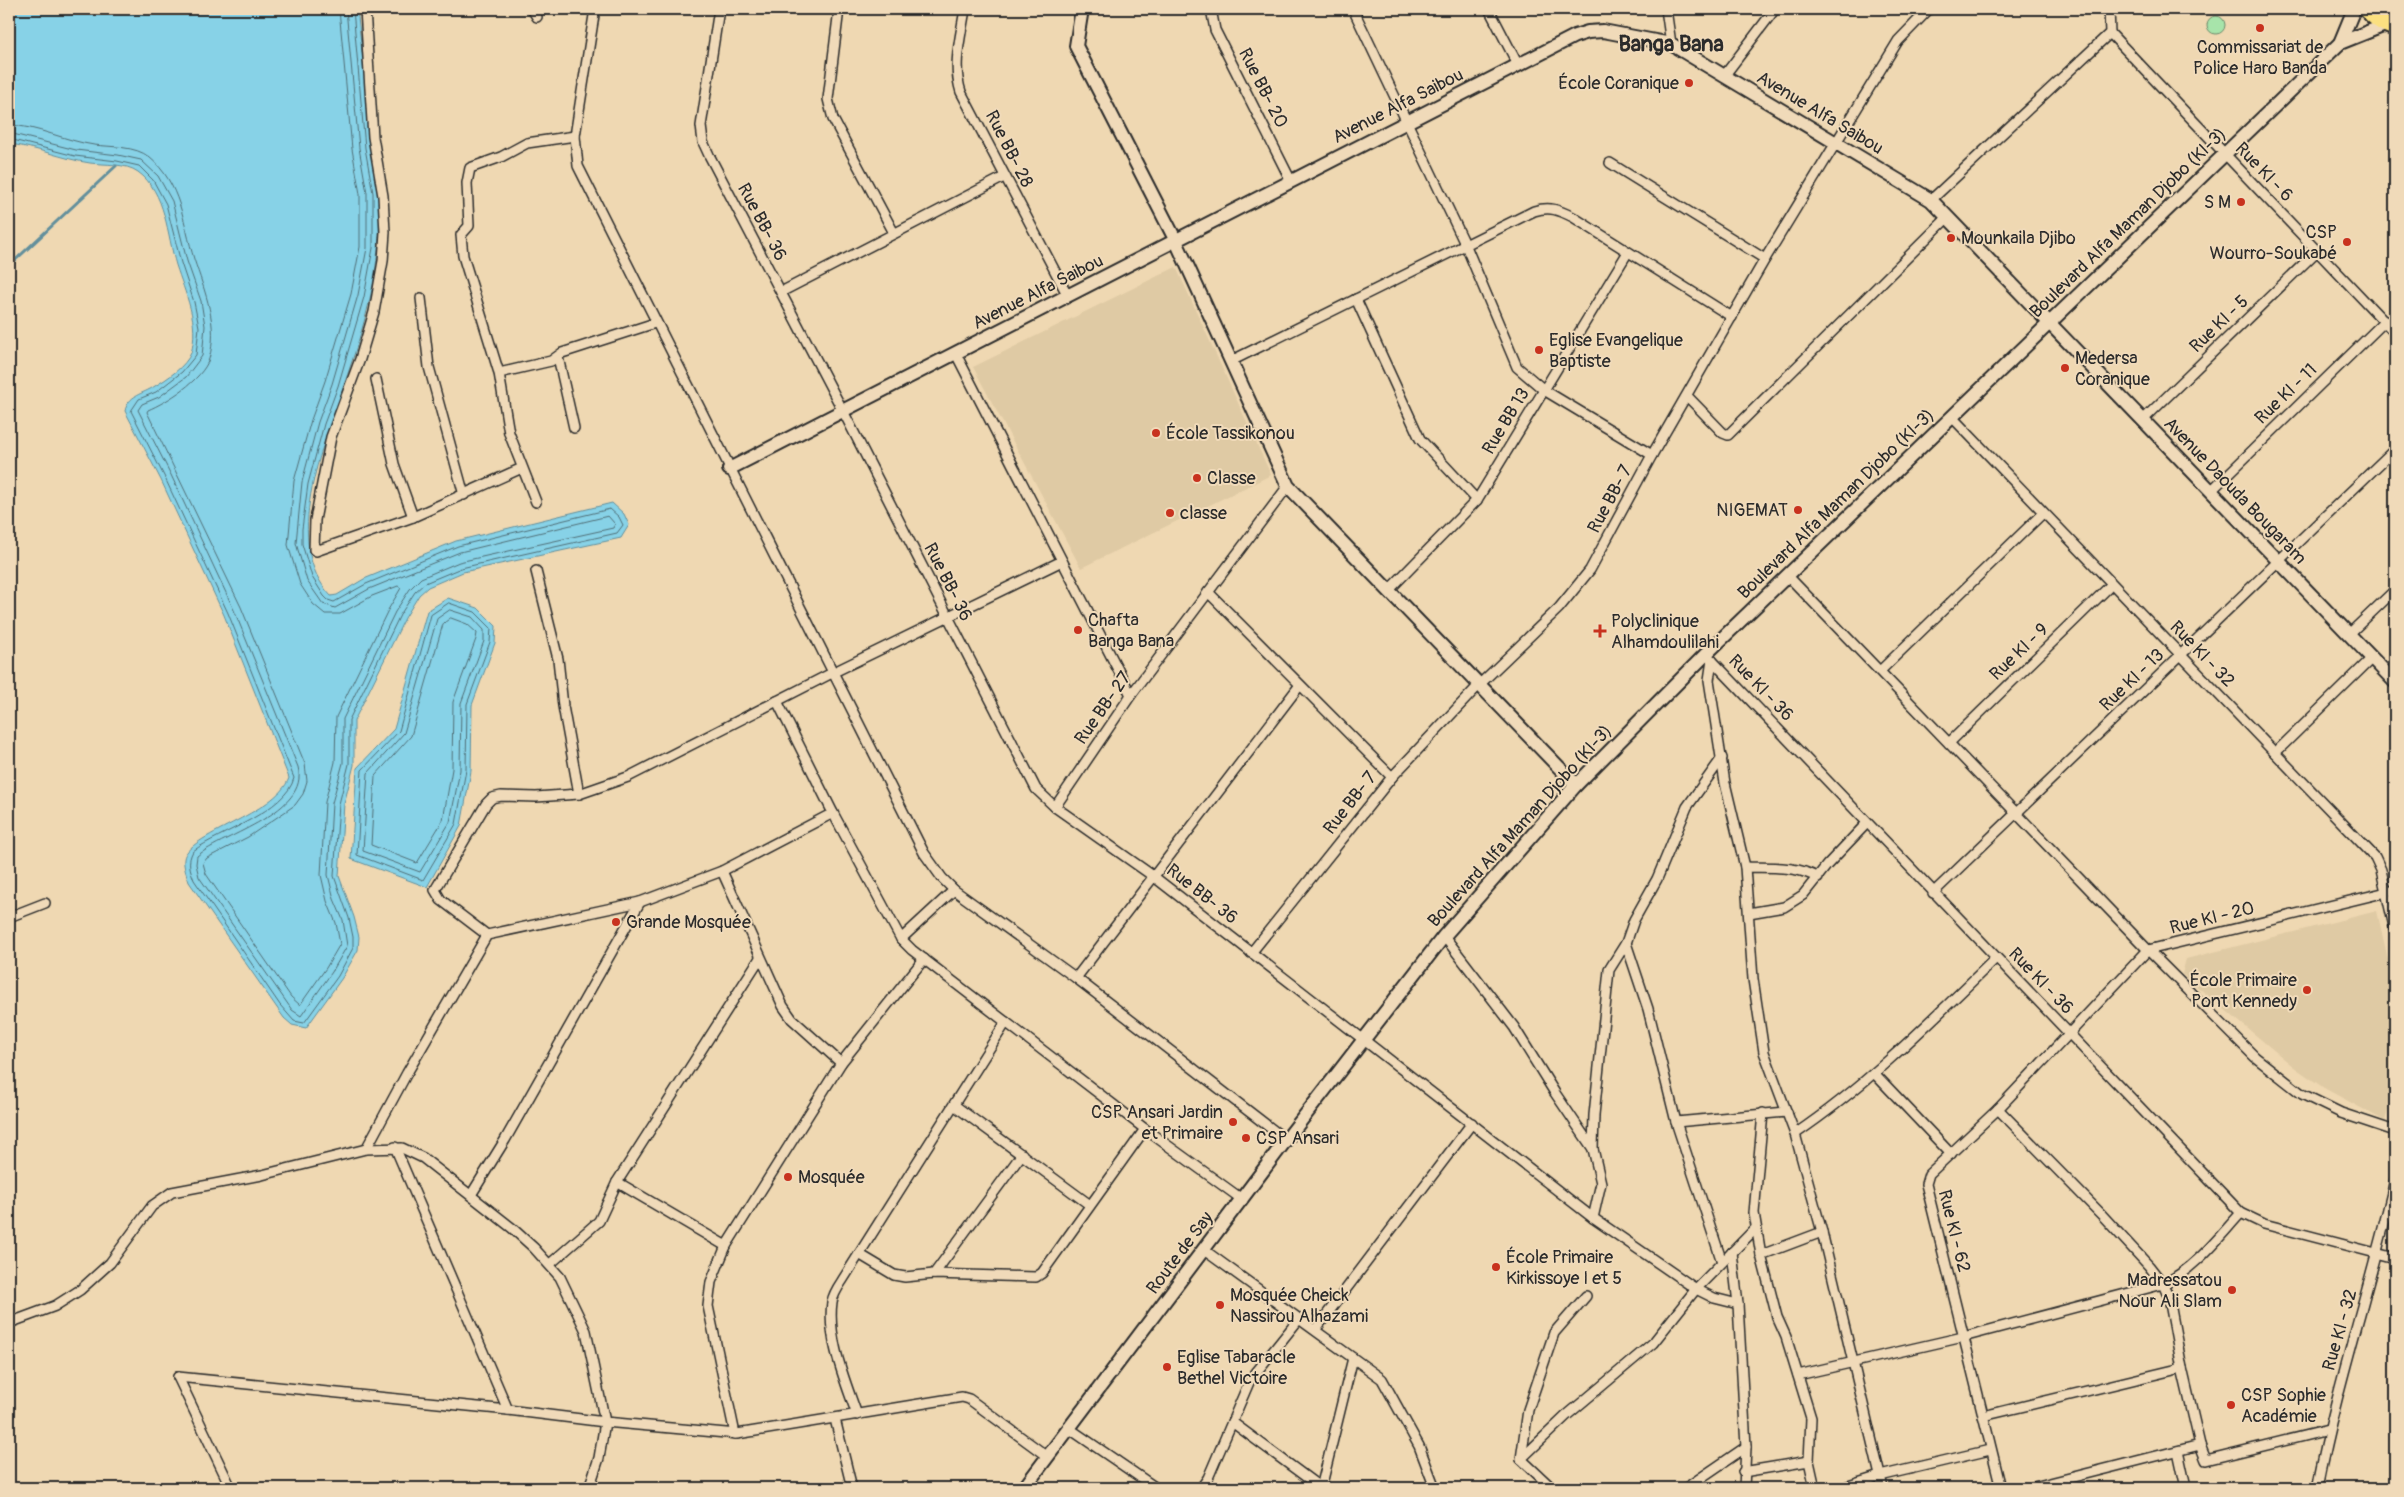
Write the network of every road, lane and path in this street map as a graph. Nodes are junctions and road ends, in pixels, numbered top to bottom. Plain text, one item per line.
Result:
1 (365, 9) edge
2 (595, 9) edge
3 (719, 9) edge
4 (838, 9) edge
5 (966, 9) edge
6 (1082, 9) edge
7 (1211, 9) edge
8 (1352, 9) edge
9 (1489, 9) edge
10 (1666, 9) edge
11 (1775, 9) edge
12 (1928, 9) edge
13 (2109, 9) edge
14 (2354, 9) edge
15 (2366, 9) edge
16 (2390, 26) edge
17 (2110, 33) junction
18 (2340, 43) junction
19 (1671, 44) junction
20 (1518, 65) junction
21 (1724, 76) junction
22 (1408, 121) junction
23 (574, 136) junction
24 (1837, 144) junction
25 (2225, 154) junction
26 (1610, 163) dead end
27 (1004, 177) junction
28 (1291, 181) junction
29 (1932, 200) junction
30 (1948, 217) junction
31 (894, 233) junction
32 (1176, 241) junction
33 (1466, 246) junction
34 (2317, 251) junction
35 (1628, 252) junction
36 (1765, 259) junction
37 (780, 292) junction
38 (1068, 296) junction
39 (421, 298) dead end
40 (1356, 299) junction
41 (1732, 317) junction
42 (2384, 321) junction
43 (655, 323) junction
44 (2050, 323) junction
45 (2395, 333) edge
46 (956, 354) junction
47 (558, 357) junction
48 (1231, 361) junction
49 (499, 373) junction
50 (376, 379) dead end
51 (1544, 390) junction
52 (1687, 396) junction
53 (843, 411) junction
54 (1952, 417) junction
55 (2143, 420) junction
56 (574, 428) dead end
57 (2395, 449) edge
58 (1652, 455) junction
59 (522, 468) junction
60 (729, 469) junction
61 (1288, 486) junction
62 (2211, 491) junction
63 (464, 495) junction
64 (1477, 500) junction
65 (536, 502) dead end
66 (2043, 512) junction
67 (413, 517) junction
68 (1062, 561) junction
69 (2279, 561) junction
70 (536, 570) dead end
71 (1787, 575) junction
72 (2112, 584) junction
73 (1389, 590) junction
74 (2395, 590) edge
75 (1208, 592) junction
76 (948, 617) junction
77 (2349, 634) junction
78 (2181, 656) junction
79 (1709, 657) junction
80 (2372, 658) junction
81 (1880, 671) junction
82 (832, 673) junction
83 (2395, 682) edge
84 (1480, 684) junction
85 (1300, 685) junction
86 (1131, 695) junction
87 (777, 701) junction
88 (1949, 743) junction
89 (2275, 753) junction
90 (1722, 758) junction
91 (1392, 777) junction
92 (1576, 784) junction
93 (579, 794) junction
94 (1055, 807) junction
95 (833, 814) junction
96 (2016, 814) junction
97 (1867, 823) junction
98 (1745, 867) junction
99 (722, 871) junction
100 (1153, 876) junction
101 (1818, 878) junction
102 (954, 890) junction
103 (2395, 890) edge
104 (1933, 893) junction
105 (2385, 893) junction
106 (640, 902) junction
107 (44, 903) dead end
108 (1749, 913) junction
109 (9, 917) edge
110 (2395, 930) edge
111 (487, 935) junction
112 (1444, 936) junction
113 (901, 939) junction
114 (1626, 943) junction
115 (2148, 950) junction
116 (1251, 953) junction
117 (760, 958) junction
118 (1996, 958) junction
119 (924, 959) junction
120 (1076, 978) junction
121 (1006, 1022) junction
122 (2070, 1035) junction
123 (1364, 1040) junction
124 (841, 1063) junction
125 (1874, 1073) junction
126 (954, 1105) junction
127 (1998, 1109) junction
128 (1787, 1112) junction
129 (1763, 1113) junction
130 (1676, 1122) junction
131 (1472, 1123) junction
132 (1145, 1129) junction
133 (2395, 1131) edge
134 (1795, 1134) junction
135 (1286, 1140) junction
136 (395, 1147) junction
137 (1593, 1149) junction
138 (366, 1150) junction
139 (1022, 1154) junction
140 (1951, 1154) junction
141 (2395, 1180) edge
142 (618, 1182) junction
143 (471, 1195) junction
144 (1243, 1200) junction
145 (1090, 1205) junction
146 (2241, 1213) junction
147 (1593, 1218) junction
148 (1756, 1228) junction
149 (1822, 1232) junction
150 (726, 1246) junction
151 (1204, 1250) junction
152 (1732, 1252) junction
153 (859, 1254) junction
154 (2378, 1254) junction
155 (1761, 1255) junction
156 (2395, 1258) edge
157 (1722, 1262) junction
158 (550, 1264) junction
159 (934, 1274) junction
160 (2163, 1284) junction
161 (1696, 1289) junction
162 (1586, 1296) dead end
163 (1738, 1304) junction
164 (1299, 1319) junction
165 (9, 1323) edge
166 (1315, 1330) junction
167 (1963, 1337) junction
168 (1353, 1358) junction
169 (1853, 1361) junction
170 (2182, 1368) junction
171 (1798, 1375) junction
172 (508, 1410) junction
173 (857, 1415) junction
174 (1983, 1416) junction
175 (835, 1420) junction
176 (605, 1422) junction
177 (1232, 1422) junction
178 (1070, 1429) junction
179 (2328, 1430) junction
180 (735, 1434) junction
181 (2200, 1445) junction
182 (1746, 1447) junction
183 (1990, 1450) junction
184 (2178, 1451) junction
185 (1048, 1457) junction
186 (1521, 1459) junction
187 (1809, 1461) junction
188 (1744, 1472) junction
189 (1880, 1476) junction
190 (231, 1488) edge
191 (589, 1488) edge
192 (852, 1488) edge
193 (1024, 1488) edge
194 (1156, 1488) edge
195 (1202, 1488) edge
196 (1321, 1488) edge
197 (1435, 1488) edge
198 (1552, 1488) edge
199 (1686, 1488) edge
200 (1744, 1488) edge
201 (1815, 1488) edge
202 (1842, 1488) edge
203 (1883, 1488) edge
204 (2001, 1488) edge
205 (2030, 1488) edge
206 (2186, 1488) edge
207 (2317, 1488) edge

1 - 67 street
2 - 23 street
3 - 37 street, Rue BB- 36
4 - 31 street
5 - 27 street, Rue BB- 28
6 - 32 street
7 - 28 street, Rue BB- 20
8 - 22 street
9 - 20 street
10 - 19 street
11 - 21 street
12 - 24 street, Rue BB- 7
13 - 17 street
14 - 18 street, Boulevard Alfa Maman Djobo (KI-3)
15 - 16 highway
16 - 18 street, Boulevard Alfa Maman Djobo (KI-3)
17 - 25 street, Rue KI - 6
17 - 29 street
18 - 25 street, Boulevard Alfa Maman Djobo (KI-3)
19 - 20 street, Avenue Alfa Saibou
19 - 21 street, Avenue Alfa Saibou
20 - 22 street, Avenue Alfa Saibou
21 - 24 street, Avenue Alfa Saibou
22 - 28 street, Avenue Alfa Saibou
22 - 33 street
23 - 43 street
23 - 49 street
24 - 29 street, Avenue Alfa Saibou
24 - 36 street, Rue BB- 7
25 - 34 street, Rue KI - 6
25 - 44 street, Boulevard Alfa Maman Djobo (KI-3)
26 - 36 street
27 - 31 street
27 - 38 street, Rue BB- 28
28 - 32 street, Avenue Alfa Saibou
29 - 30 street, Avenue Alfa Saibou
30 - 44 street, Avenue Alfa Saibou
30 - 52 street
31 - 37 street
32 - 38 street, Avenue Alfa Saibou
32 - 48 street
33 - 35 street
33 - 40 street
33 - 51 street
34 - 42 street, Rue KI - 6
34 - 55 street, Rue KI - 5
35 - 41 street
35 - 51 street, Rue BB 13
36 - 41 street, Rue BB- 7
37 - 53 street, Rue BB- 36
38 - 46 street, Avenue Alfa Saibou
39 - 63 street
40 - 48 street
40 - 64 street
41 - 52 street, Rue BB- 7
42 - 45 street, Rue KI - 6
42 - 62 street, Rue KI - 11
43 - 47 street
43 - 60 street
44 - 54 street, Boulevard Alfa Maman Djobo (KI-3)
44 - 55 street, Avenue Daouda Bougaram
46 - 53 street, Avenue Alfa Saibou
46 - 68 street
47 - 49 street
47 - 56 street
48 - 61 street
49 - 59 street
50 - 67 street
51 - 58 street
51 - 64 street, Rue BB 13
52 - 58 street, Rue BB- 7
53 - 60 street, Avenue Alfa Saibou
53 - 76 street, Rue BB- 36
54 - 66 street, Rue KI - 32
54 - 71 street, Boulevard Alfa Maman Djobo (KI-3)
55 - 62 street, Avenue Daouda Bougaram
57 - 69 street, Rue KI - 13
58 - 84 street, Rue BB- 7
59 - 63 street
59 - 65 street
60 - 82 street
61 - 73 street
61 - 75 street, Rue BB- 27
62 - 69 street, Avenue Daouda Bougaram
63 - 67 street
64 - 73 street, Rue BB 13
66 - 72 street, Rue KI - 32
66 - 81 street
68 - 76 street
68 - 86 street
69 - 77 street, Avenue Daouda Bougaram
69 - 78 street, Rue KI - 13
70 - 93 street
71 - 79 street, Boulevard Alfa Maman Djobo (KI-3)
71 - 81 street
72 - 78 street, Rue KI - 32
72 - 88 street, Rue KI - 9
73 - 84 street
74 - 77 street
75 - 85 street
75 - 86 street, Rue BB- 27
76 - 82 street
76 - 94 street, Rue BB- 36
77 - 80 street, Avenue Daouda Bougaram
78 - 89 street, Rue KI - 32
78 - 96 street, Rue KI - 13
79 - 90 street
79 - 92 street, Boulevard Alfa Maman Djobo (KI-3)
79 - 97 street, Rue KI - 36
80 - 83 street, Avenue Daouda Bougaram
80 - 89 street
81 - 88 street
82 - 87 street
82 - 102 street
84 - 91 street, Rue BB- 7
84 - 92 street
85 - 91 street
85 - 100 street
86 - 94 street, Rue BB- 27
87 - 93 street
87 - 95 street
88 - 96 street
89 - 105 street, Rue KI - 32
90 - 98 street
90 - 114 street
91 - 116 street, Rue BB- 7
92 - 112 street, Boulevard Alfa Maman Djobo (KI-3)
93 - 111 street
94 - 100 street, Rue BB- 36
95 - 99 street
95 - 113 street
96 - 104 street, Rue KI - 13
96 - 115 street
97 - 101 street
97 - 104 street, Rue KI - 36
98 - 101 street
98 - 108 street
99 - 106 street
99 - 117 street
100 - 116 street, Rue BB- 36
100 - 120 street
101 - 108 street
102 - 113 street
102 - 120 street
103 - 105 street, Rue KI - 20
104 - 118 street, Rue KI - 36
105 - 110 street, Rue KI - 32
105 - 115 street, Rue KI - 20
106 - 111 street
106 - 143 street
107 - 109 street
108 - 128 street
111 - 138 street
112 - 123 street, Boulevard Alfa Maman Djobo (KI-3)
112 - 137 street
113 - 119 street
114 - 130 street
114 - 137 street
115 - 122 street
115 - 133 street
116 - 123 street, Rue BB- 36
117 - 124 street
117 - 142 street
118 - 122 street, Rue KI - 36
118 - 125 street
119 - 121 street
119 - 124 street
120 - 135 street
121 - 126 street
121 - 132 street
122 - 127 street, Rue KI - 62
122 - 146 street, Rue KI - 36
123 - 131 street, Rue BB- 36
123 - 135 street, Route de Say
124 - 150 street
125 - 134 street
125 - 140 street
126 - 139 street
126 - 153 street
127 - 140 street, Rue KI - 62
127 - 160 street
128 - 129 street
128 - 134 street
129 - 130 street
129 - 148 street
130 - 157 street
131 - 147 street, Rue BB- 36
131 - 166 street
132 - 144 street
132 - 145 street
134 - 149 street
135 - 144 street, Route de Say
136 - 138 street
136 - 143 street
136 - 172 street
137 - 147 street
138 - 165 street
139 - 145 street
139 - 159 street
140 - 167 street, Rue KI - 62
141 - 154 street, Rue KI - 32
142 - 150 street
142 - 158 street
143 - 158 street
144 - 151 street, Route de Say
145 - 159 street
146 - 154 street, Rue KI - 36
146 - 160 street
147 - 161 street, Rue BB- 36
148 - 152 street
148 - 155 street
149 - 155 street
149 - 169 street
150 - 180 street
151 - 164 street
151 - 178 street, Route de Say
152 - 157 street
152 - 163 street
153 - 159 street
153 - 173 street
154 - 156 street, Rue KI - 36
154 - 179 street, Rue KI - 32
155 - 171 street
157 - 161 street
158 - 176 street
160 - 167 street
160 - 170 street
161 - 163 street, Rue BB- 36
161 - 186 street
162 - 186 street
163 - 182 street
164 - 166 street
164 - 177 street
166 - 168 street
167 - 169 street
167 - 174 street, Rue KI - 62
168 - 196 street
168 - 197 street
169 - 171 street
169 - 189 street
170 - 174 street
170 - 181 street
171 - 187 street
172 - 176 street
172 - 190 street
173 - 175 street
173 - 185 street
174 - 183 street, Rue KI - 62
175 - 180 street
175 - 192 street
176 - 180 street
176 - 191 street
177 - 195 street
177 - 196 street
178 - 185 street, Route de Say
178 - 194 street
179 - 181 street
179 - 207 street, Rue KI - 32
181 - 184 street
182 - 188 street
182 - 199 street
183 - 189 street
183 - 204 street, Rue KI - 62
184 - 205 street
184 - 206 street
185 - 193 street, Route de Say
186 - 198 street
187 - 188 street
187 - 201 street
188 - 200 street
189 - 202 street
189 - 203 street

